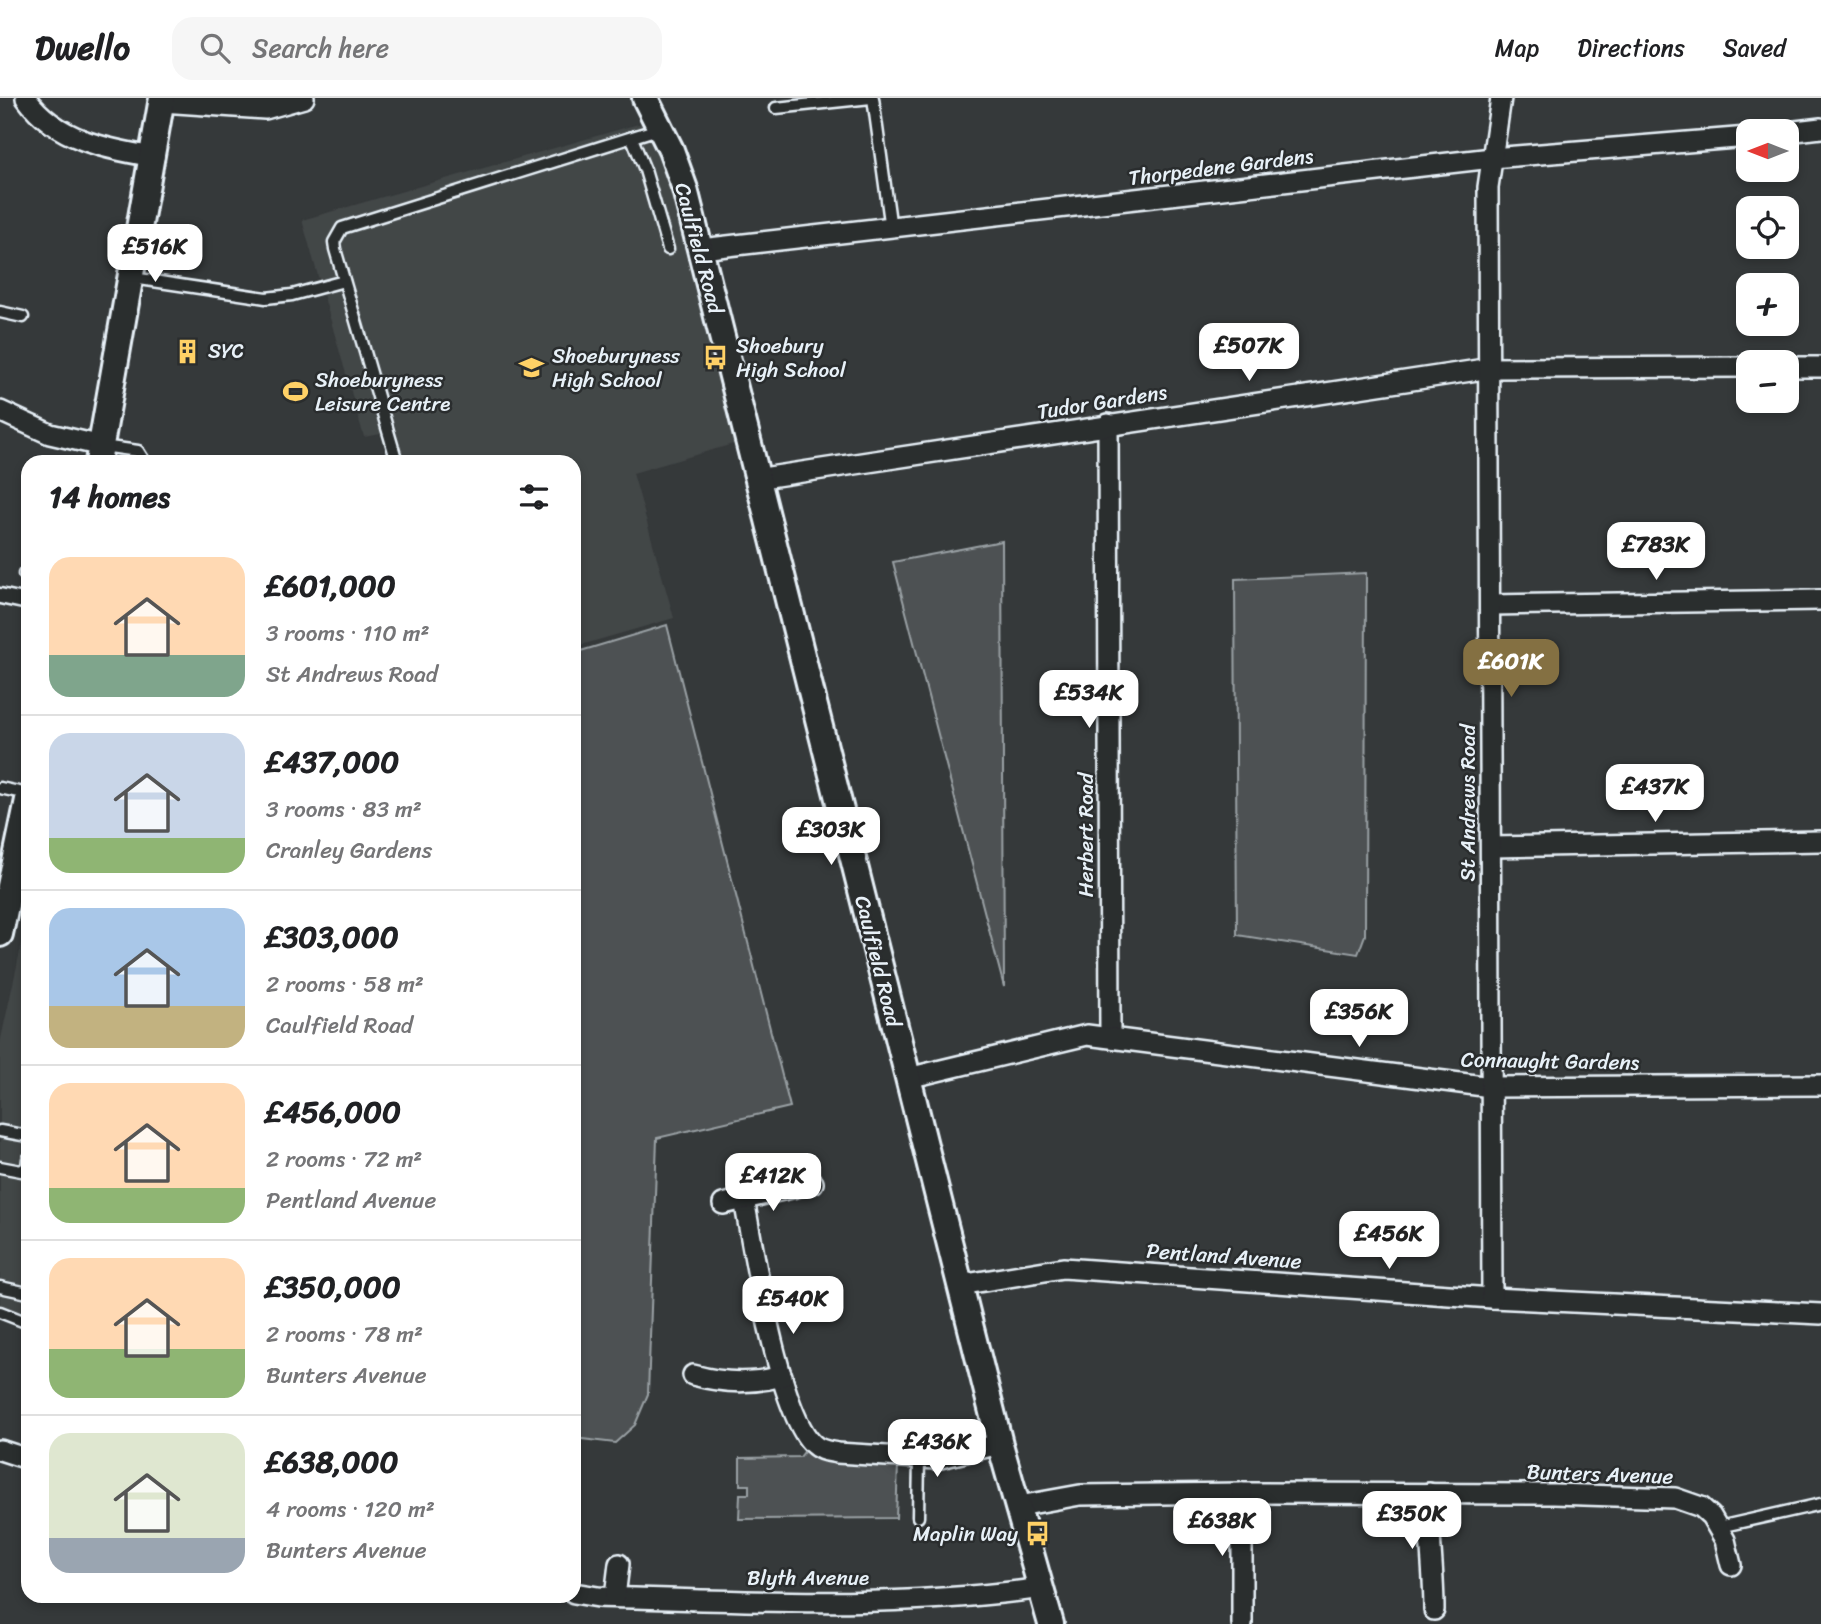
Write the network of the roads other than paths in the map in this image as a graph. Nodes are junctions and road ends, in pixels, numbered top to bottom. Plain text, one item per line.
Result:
1 (26, 98) edge
2 (304, 98) edge
3 (645, 98) edge
4 (872, 98) edge
5 (1501, 98) edge
6 (162, 100) edge
7 (776, 108) dead end
8 (660, 128) junction
9 (1821, 128) edge
10 (1799, 131) edge
11 (1736, 137) edge
12 (632, 138) junction
13 (154, 157) junction
14 (1492, 158) junction
15 (891, 229) junction
16 (668, 249) dead end
17 (701, 249) junction
18 (133, 278) junction
19 (344, 281) junction
20 (0, 312) edge
21 (23, 317) dead end
22 (1736, 367) edge
23 (1799, 367) edge
24 (1821, 367) edge
25 (1491, 368) junction
26 (0, 411) edge
27 (1108, 424) junction
28 (100, 454) edge
29 (141, 455) edge
30 (395, 455) edge
31 (756, 479) junction
32 (0, 596) edge
33 (21, 600) edge
34 (1821, 600) edge
35 (1491, 605) junction
36 (0, 788) edge
37 (21, 792) edge
38 (21, 834) edge
39 (1821, 841) edge
40 (1491, 847) junction
41 (0, 934) edge
42 (1110, 1036) junction
43 (908, 1078) junction
44 (1821, 1085) edge
45 (1492, 1087) junction
46 (0, 1131) edge
47 (21, 1135) edge
48 (0, 1167) edge
49 (21, 1171) edge
50 (813, 1183) dead end
51 (744, 1199) junction
52 (723, 1204) dead end
53 (960, 1285) junction
54 (0, 1287) edge
55 (21, 1292) edge
56 (1492, 1298) junction
57 (0, 1312) edge
58 (1821, 1314) edge
59 (21, 1320) edge
60 (693, 1375) dead end
61 (782, 1376) junction
62 (1000, 1444) junction
63 (0, 1450) edge
64 (21, 1457) edge
65 (919, 1459) junction
66 (1242, 1493) junction
67 (1429, 1493) junction
68 (1821, 1504) edge
69 (1019, 1506) junction
70 (918, 1517) dead end
71 (1719, 1527) junction
72 (619, 1564) dead end
73 (1731, 1565) dead end
74 (1042, 1588) junction
75 (581, 1594) edge
76 (615, 1597) junction
77 (1434, 1610) dead end
78 (1051, 1624) edge
79 (1241, 1624) edge

1 - 13 street
2 - 6 street
3 - 8 street, Caulfield Road
4 - 7 lane
4 - 15 lane
5 - 14 street, St Andrews Road
6 - 13 street
8 - 12 lane
8 - 17 street, Caulfield Road
9 - 10 street
11 - 14 street, Thorpedene Gardens
12 - 16 lane
12 - 19 lane
13 - 18 street
14 - 15 street, Thorpedene Gardens
14 - 25 street, St Andrews Road
15 - 17 street, Thorpedene Gardens
17 - 31 street, Caulfield Road
18 - 19 lane
18 - 28 street
19 - 30 lane
20 - 21 lane
22 - 25 street, Tudor Gardens
23 - 24 street
25 - 27 street, Tudor Gardens
25 - 35 street, St Andrews Road
26 - 28 street
27 - 31 street, Tudor Gardens
27 - 42 street, Herbert Road
28 - 29 lane
31 - 43 street, Caulfield Road
32 - 33 street
34 - 35 street
35 - 40 street, St Andrews Road
36 - 37 lane
38 - 41 street
39 - 40 street
40 - 45 street, St Andrews Road
42 - 43 street, Connaught Gardens
42 - 45 street, Connaught Gardens
43 - 53 street, Caulfield Road
44 - 45 street, Connaught Gardens
45 - 56 street, St Andrews Road
46 - 47 lane
48 - 49 lane
50 - 51 street
51 - 52 street
51 - 61 street
53 - 56 street, Pentland Avenue
53 - 62 street, Caulfield Road
54 - 55 lane
56 - 58 street, Pentland Avenue
57 - 59 lane
60 - 61 street
61 - 65 street
62 - 65 street
62 - 69 street, Caulfield Road
63 - 64 street
65 - 70 lane
66 - 67 street, Bunters Avenue
66 - 69 street, Bunters Avenue
66 - 79 street
67 - 71 street, Bunters Avenue
67 - 77 street
68 - 71 lane
69 - 74 street, Caulfield Road
71 - 73 street
72 - 76 street
74 - 76 street, Blyth Avenue
74 - 78 street, Caulfield Road
75 - 76 street, Blyth Avenue

